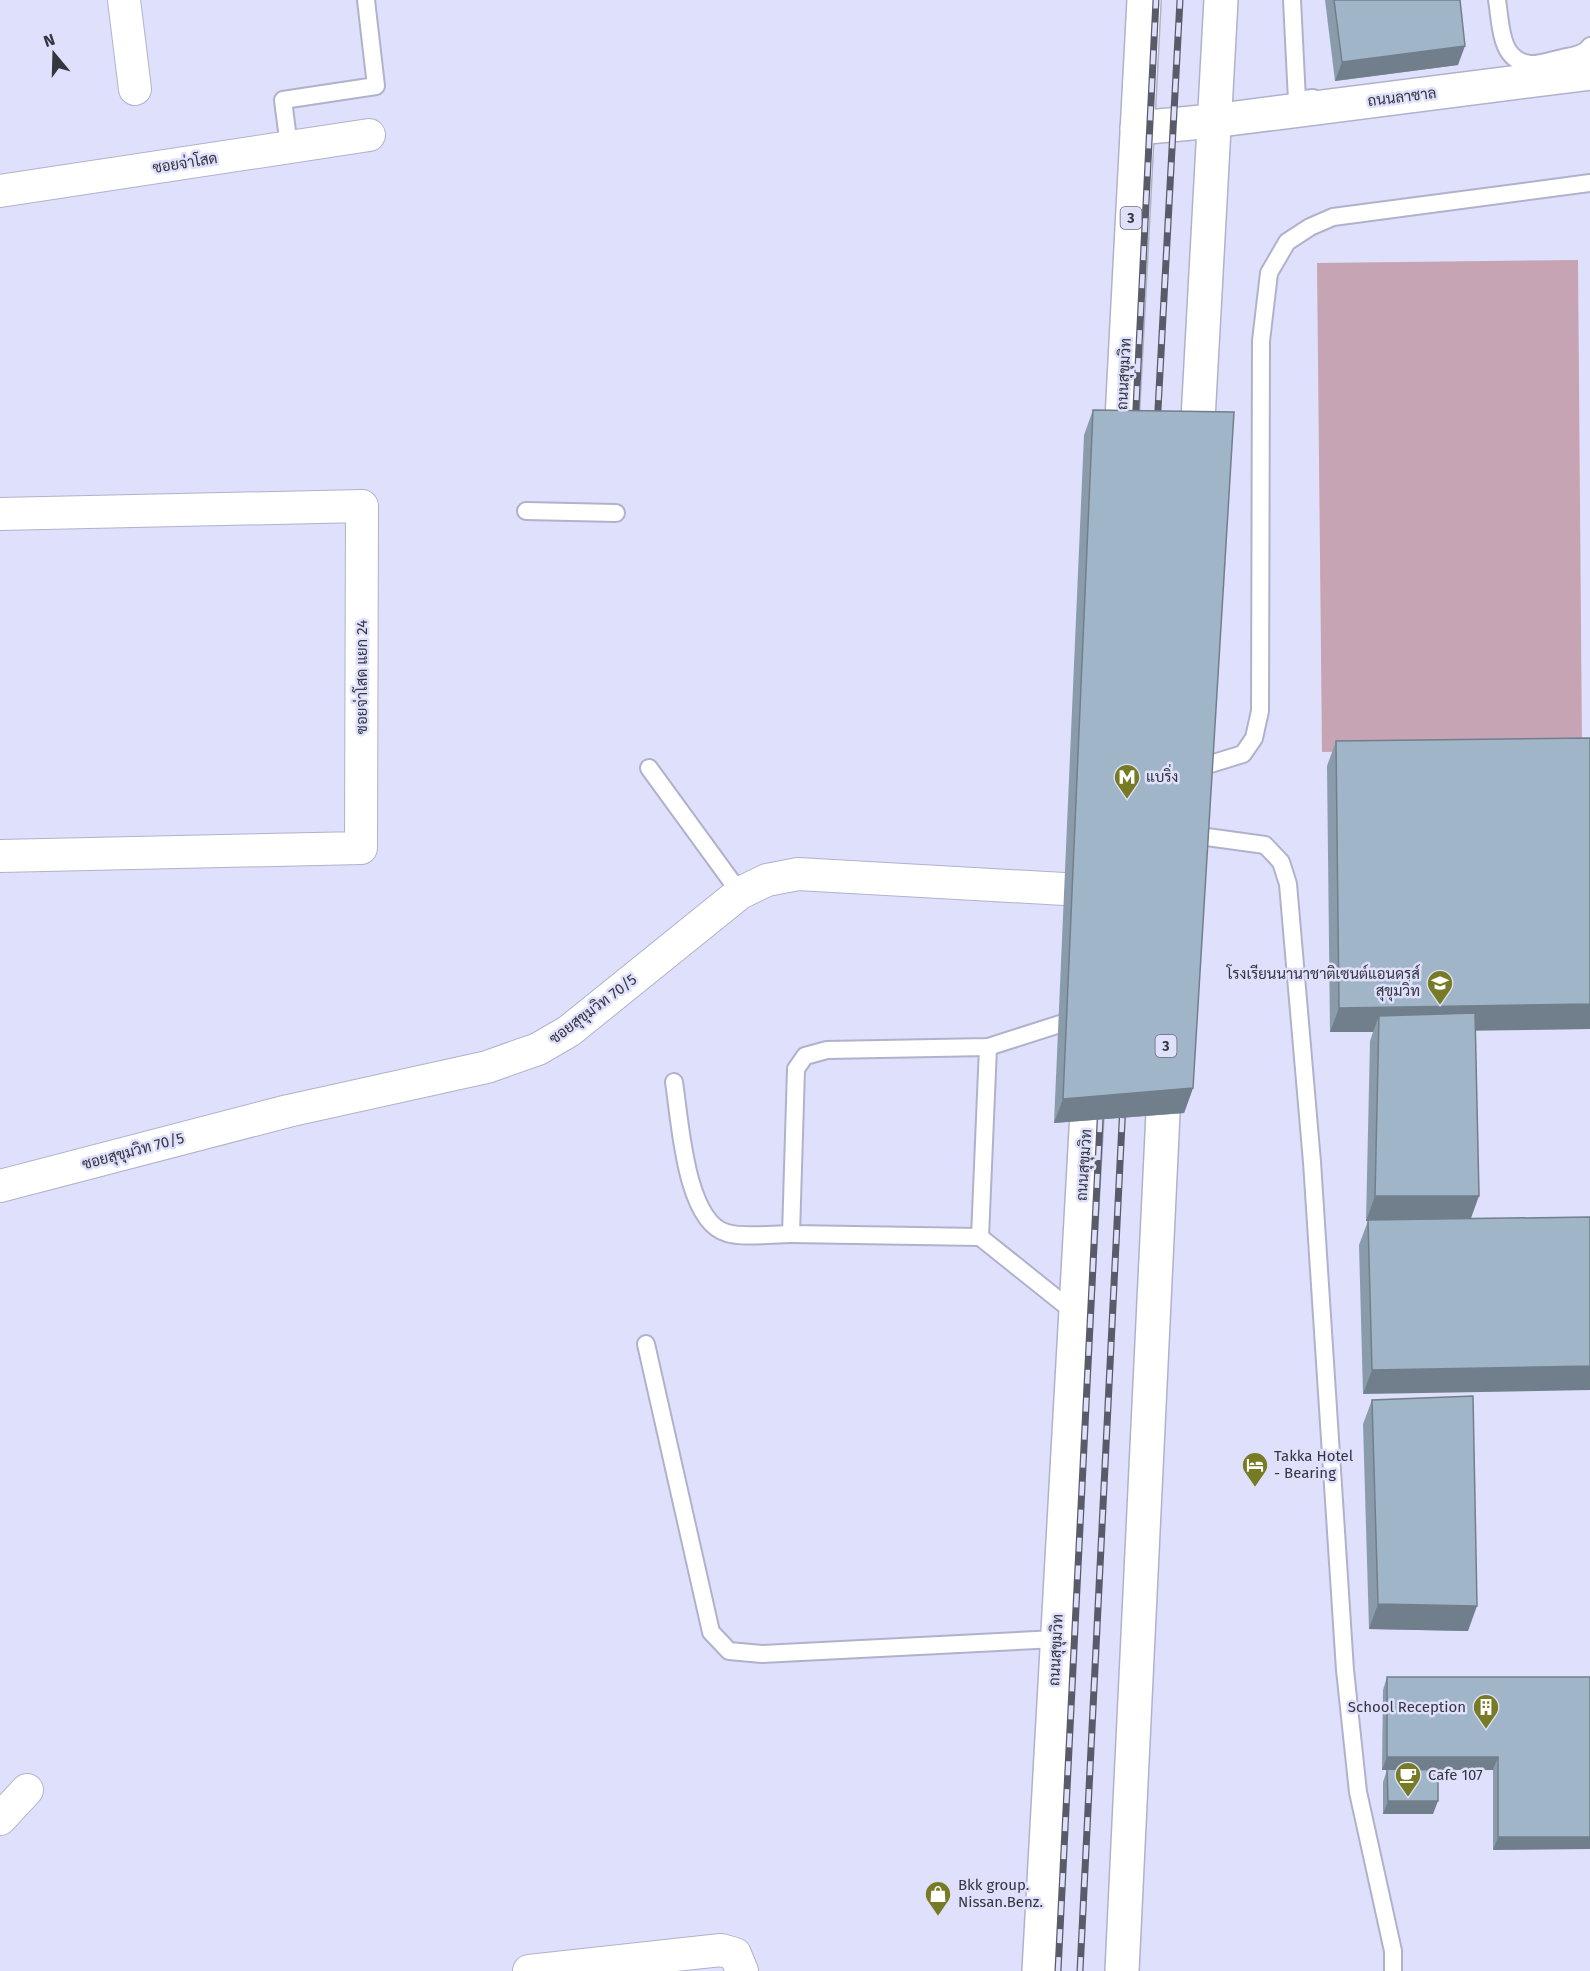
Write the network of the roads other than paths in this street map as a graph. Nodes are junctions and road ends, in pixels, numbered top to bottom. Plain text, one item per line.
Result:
1 (124, 0) edge
2 (366, 0) edge
3 (1144, 0) edge
4 (1221, 0) edge
5 (1292, 0) edge
6 (1497, 0) edge
7 (1590, 45) edge
8 (1590, 74) edge
9 (135, 89) dead end
10 (1413, 95) junction
11 (1213, 121) junction
12 (1137, 128) junction
13 (369, 135) dead end
14 (289, 147) junction
15 (1590, 183) edge
16 (0, 191) edge
17 (1119, 488) edge
18 (1194, 489) edge
19 (526, 512) dead end
20 (616, 513) dead end
21 (0, 514) edge
22 (1181, 738) edge
23 (649, 768) dead end
24 (1177, 803) junction
25 (0, 856) edge
26 (1174, 868) edge
27 (1100, 879) joint
28 (741, 892) junction
29 (1098, 924) edge
30 (1094, 1002) joint
31 (1166, 1046) edge
32 (988, 1047) junction
33 (674, 1082) dead end
34 (0, 1186) edge
35 (791, 1234) junction
36 (980, 1237) junction
37 (1075, 1313) junction
38 (646, 1344) dead end
39 (1056, 1639) junction
40 (27, 1790) dead end
41 (0, 1819) edge
42 (547, 1970) edge
43 (742, 1971) edge
44 (1040, 1971) edge
45 (1122, 1971) edge
46 (1393, 1971) edge

1 - 9 street
2 - 14 lane
3 - 12 main road, ถนนสุขุมวิท / 3
4 - 11 main road
5 - 10 lane
6 - 7 lane
8 - 10 main road, ถนนลาซาล
10 - 11 main road, ถนนลาซาล
11 - 12 main road, ถนนลาซาล
11 - 18 main road
12 - 17 main road, ถนนสุขุมวิท / 3
13 - 14 street, ซอยจ่าโสด
14 - 16 street, ซอยจ่าโสด
15 - 24 lane
19 - 20 lane
21 - 25 street, ซอยจ่าโสด แยก 24
22 - 24 main road
23 - 28 lane
24 - 26 main road
24 - 46 lane
27 - 28 street, ซอยสุขุมวิท 70/5
27 - 29 main road
28 - 34 street, ซอยสุขุมวิท 70/5
30 - 32 lane
30 - 37 main road, ถนนสุขุมวิท
31 - 45 main road, 3
32 - 35 lane
32 - 36 lane
33 - 35 lane
35 - 36 lane
36 - 37 lane
37 - 39 main road, ถนนสุขุมวิท
38 - 39 lane
39 - 44 main road, ถนนสุขุมวิท
40 - 41 street
42 - 43 street

